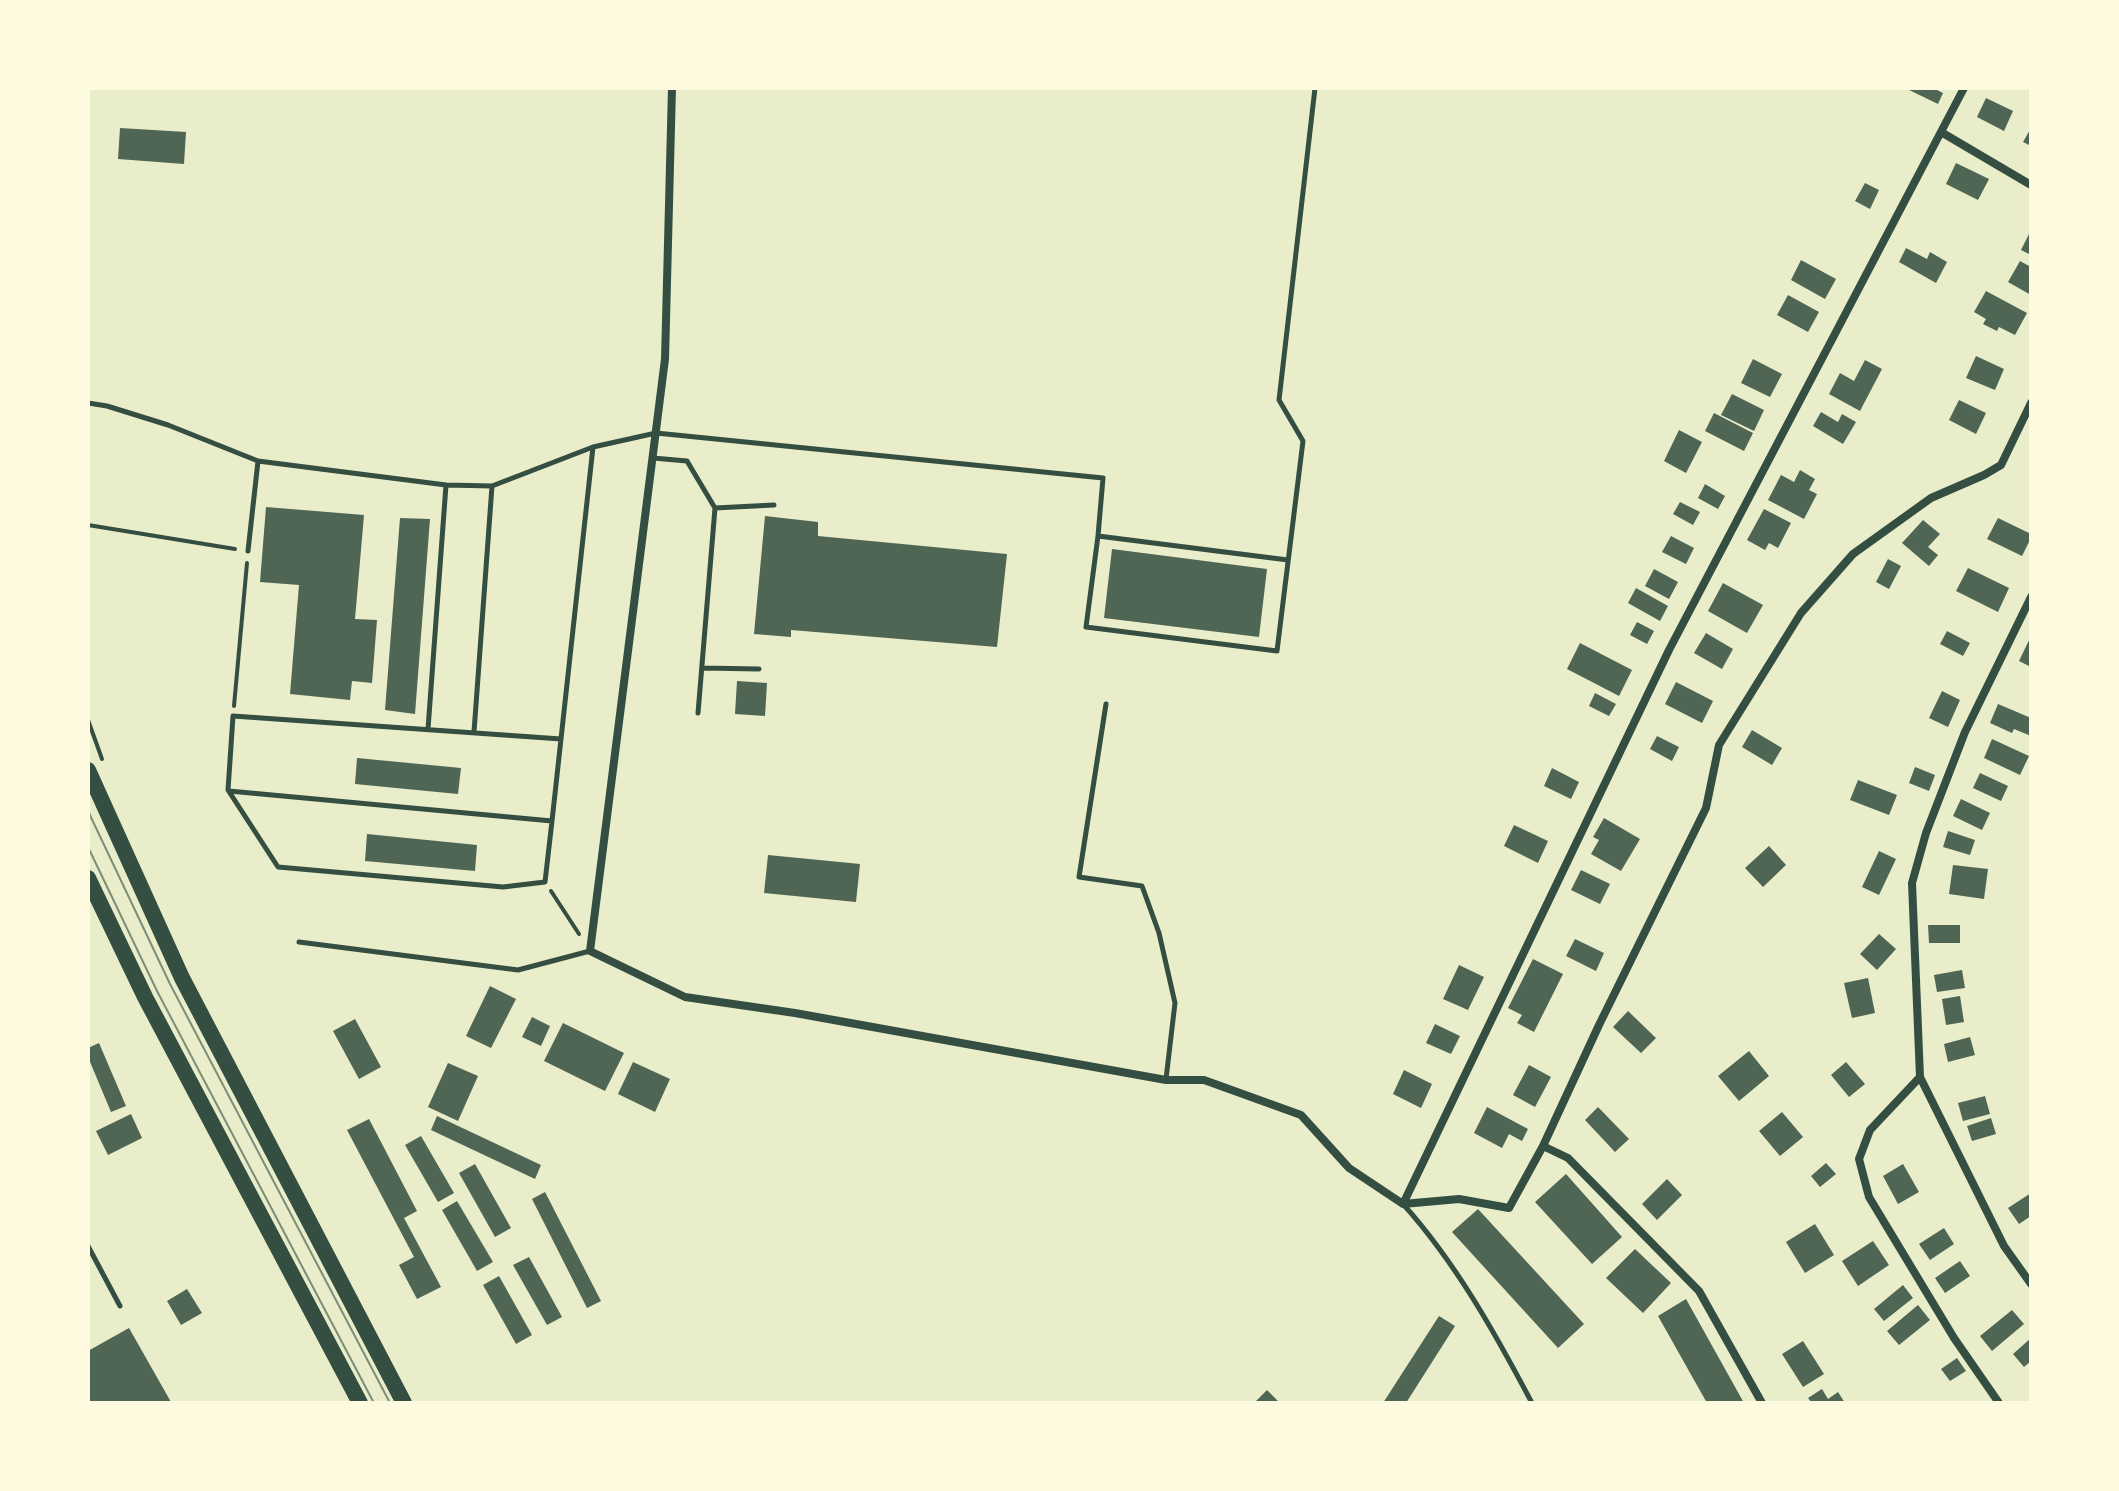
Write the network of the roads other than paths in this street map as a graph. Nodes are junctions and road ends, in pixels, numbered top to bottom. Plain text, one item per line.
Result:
1 (672, 88) edge
2 (1315, 88) edge
3 (1964, 88) edge
4 (1941, 132) junction
5 (2031, 185) edge
6 (88, 403) edge
7 (2031, 403) edge
8 (656, 433) junction
9 (593, 447) junction
10 (653, 458) junction
11 (258, 461) junction
12 (446, 485) junction
13 (492, 486) junction
14 (774, 505) dead end
15 (715, 508) junction
16 (1098, 536) junction
17 (248, 551) road end
18 (1288, 560) junction
19 (2031, 597) edge
20 (702, 668) junction
21 (759, 669) dead end
22 (1106, 704) dead end
23 (698, 713) dead end
24 (428, 729) junction
25 (474, 732) junction
26 (561, 739) junction
27 (88, 770) edge
28 (228, 790) junction
29 (552, 821) junction
30 (88, 878) edge
31 (299, 942) dead end
32 (590, 951) junction
33 (1920, 1077) junction
34 (1166, 1080) junction
35 (1543, 1146) junction
36 (1403, 1204) junction
37 (88, 1246) edge
38 (2031, 1284) edge
39 (120, 1306) dead end
40 (360, 1403) edge
41 (404, 1403) edge
42 (1532, 1403) edge
43 (1762, 1403) edge
44 (1999, 1403) edge

1 - 8 street
2 - 18 lane
3 - 4 street
4 - 5 street
4 - 36 street
6 - 11 lane
7 - 35 street
8 - 9 lane
8 - 10 street
8 - 16 lane
9 - 13 lane
9 - 26 lane
10 - 15 lane
10 - 32 street
11 - 12 lane
11 - 17 lane
12 - 13 lane
12 - 24 lane
13 - 25 lane
14 - 15 lane
15 - 20 lane
16 - 18 lane
16 - 18 lane
19 - 33 street
20 - 21 lane
20 - 23 lane
22 - 34 lane
24 - 25 lane
24 - 28 lane
25 - 26 lane
26 - 29 lane
27 - 41 main road
28 - 29 lane
28 - 29 lane
30 - 40 main road
31 - 32 lane
32 - 34 street
33 - 38 street
33 - 44 street
34 - 36 street
35 - 36 street
35 - 43 street
36 - 42 lane
37 - 39 lane

